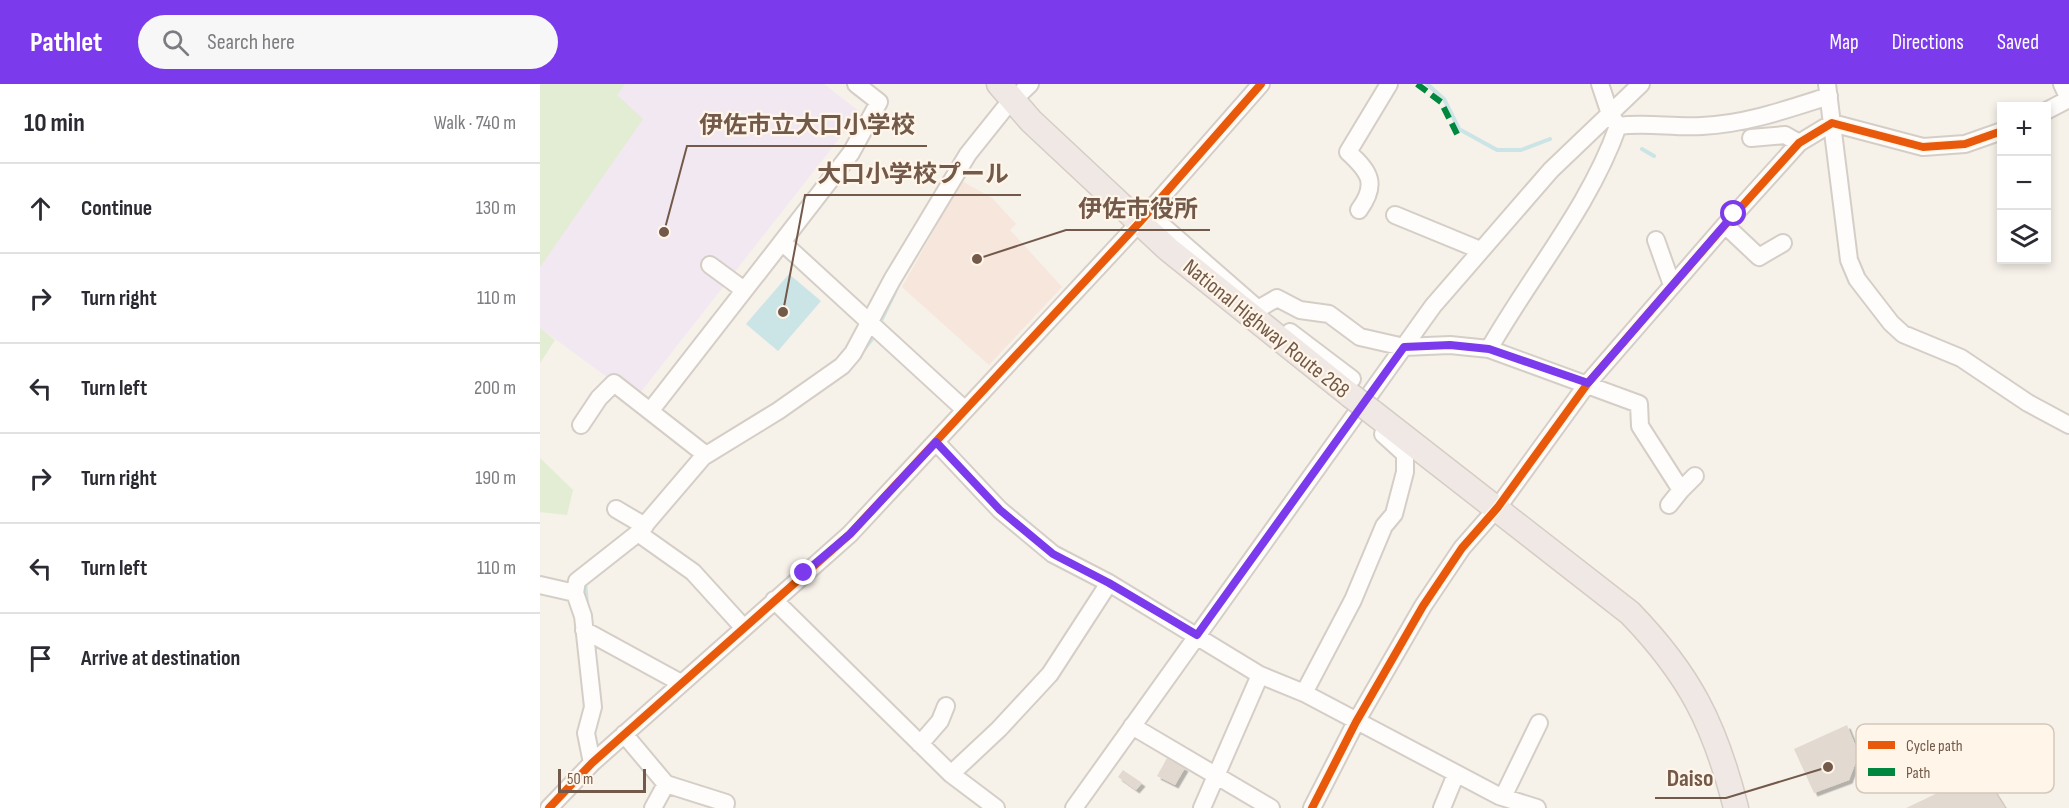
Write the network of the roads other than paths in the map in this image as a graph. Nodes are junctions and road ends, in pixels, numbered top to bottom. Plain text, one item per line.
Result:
1 (856, 84) edge
2 (1030, 84) edge
3 (1261, 84) edge
4 (1389, 84) edge
5 (1600, 84) edge
6 (1641, 84) edge
7 (2062, 84) edge
8 (1828, 90) edge
9 (1006, 92) edge
10 (2051, 108) edge
11 (1614, 120) junction
12 (1832, 123) junction
13 (1997, 132) edge
14 (1751, 138) dead end
15 (1799, 143) junction
16 (1359, 210) dead end
17 (1395, 215) dead end
18 (1144, 218) junction
19 (1725, 225) junction
20 (1656, 240) dead end
21 (782, 242) junction
22 (1783, 243) dead end
23 (1479, 250) junction
24 (710, 265) dead end
25 (1672, 285) junction
26 (744, 290) junction
27 (1258, 309) junction
28 (871, 323) junction
29 (1404, 347) junction
30 (1489, 349) junction
31 (1588, 383) junction
32 (1357, 399) junction
33 (964, 409) junction
34 (651, 410) junction
35 (581, 425) dead end
36 (2069, 425) edge
37 (936, 442) junction
38 (706, 455) junction
39 (1695, 476) dead end
40 (1681, 490) junction
41 (1669, 505) dead end
42 (1498, 507) junction
43 (616, 509) dead end
44 (643, 534) junction
45 (1109, 583) junction
46 (540, 585) edge
47 (575, 593) junction
48 (774, 600) junction
49 (743, 627) junction
50 (589, 633) junction
51 (1197, 635) junction
52 (1260, 675) junction
53 (681, 683) junction
54 (1304, 693) junction
55 (946, 706) dead end
56 (1356, 722) junction
57 (1539, 723) dead end
58 (1132, 726) junction
59 (624, 734) junction
60 (920, 744) junction
61 (592, 763) junction
62 (951, 774) junction
63 (1456, 774) junction
64 (1216, 777) junction
65 (666, 784) junction
66 (1503, 797) junction
67 (549, 808) edge
68 (653, 808) edge
69 (725, 808) edge
70 (996, 808) edge
71 (1074, 808) edge
72 (1202, 808) edge
73 (1271, 808) edge
74 (1312, 808) edge
75 (1442, 808) edge
76 (1537, 808) edge
77 (1736, 808) edge

1 - 21 street
2 - 9 street
3 - 18 street
4 - 16 street
5 - 11 street
6 - 11 street
7 - 10 street
8 - 11 street
8 - 12 street
9 - 18 highway, National Highway Route 268
9 - 28 street
11 - 23 street
11 - 30 street
12 - 13 street
12 - 15 street
12 - 36 street
14 - 15 street
15 - 19 street
17 - 23 street
18 - 27 street
18 - 32 highway, National Highway Route 268
18 - 33 street
19 - 22 street
19 - 25 street
20 - 25 street
21 - 26 street
21 - 28 street
23 - 29 street
24 - 26 street
25 - 31 street
26 - 34 street
27 - 29 street
27 - 32 street
28 - 33 street
28 - 38 street
29 - 30 street
29 - 32 street
30 - 31 street
31 - 40 street
31 - 42 street
32 - 42 highway, National Highway Route 268
32 - 51 street
32 - 54 street
33 - 37 street
34 - 35 street
34 - 38 street
37 - 45 street
37 - 48 street
38 - 44 street
39 - 40 street
40 - 41 street
42 - 56 street
42 - 77 highway, National Highway Route 268
43 - 44 street
44 - 47 street
44 - 49 street
45 - 51 street
45 - 62 street
46 - 47 street
47 - 50 street
48 - 49 street
48 - 60 street
49 - 53 street
50 - 53 street
50 - 61 street
51 - 52 street
51 - 58 street
52 - 54 street
52 - 64 street
53 - 59 street
54 - 56 street
55 - 60 street
56 - 63 street
56 - 74 street
57 - 66 street
58 - 64 street
58 - 71 street
59 - 61 street
59 - 65 street
60 - 62 street
61 - 67 street
62 - 70 street
63 - 66 street
63 - 75 street
64 - 72 street
64 - 73 street
65 - 68 street
65 - 69 street
66 - 76 street

